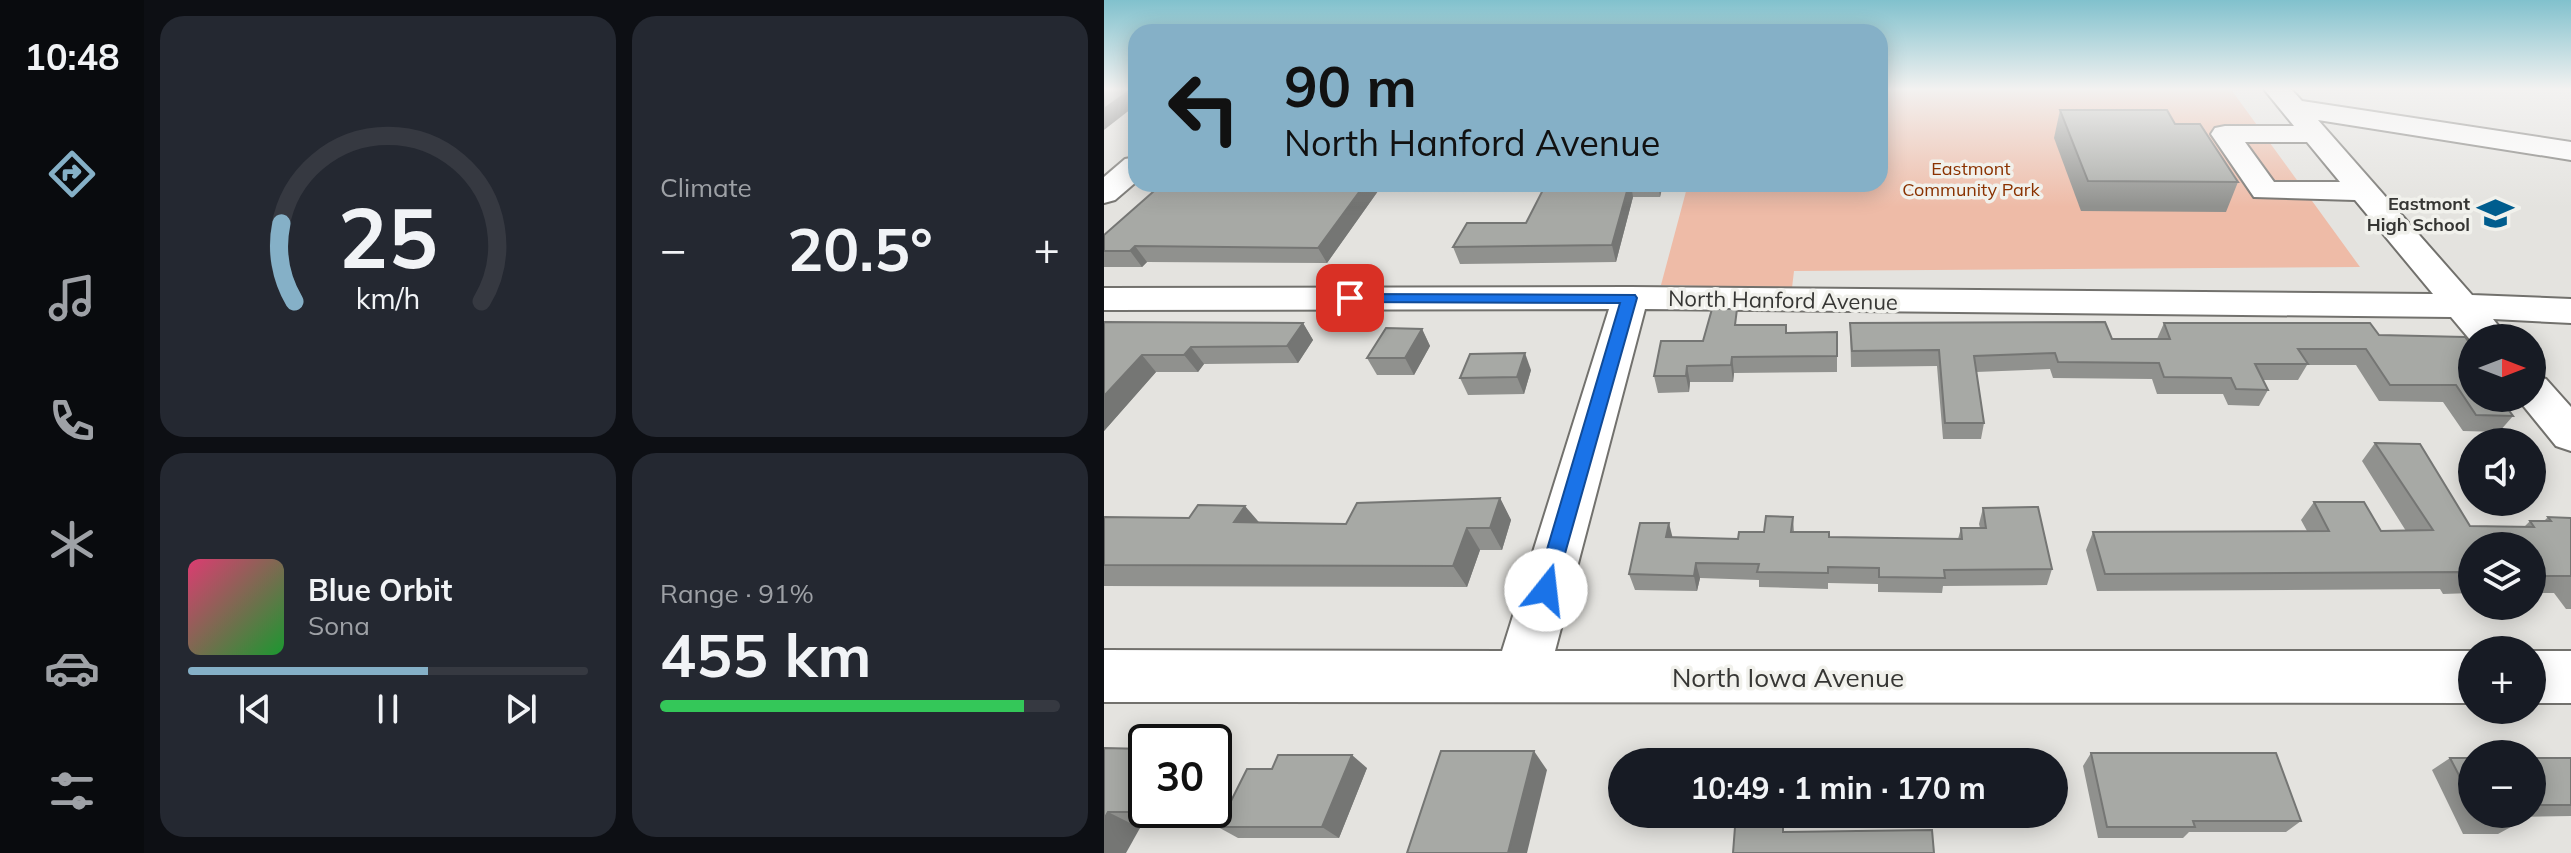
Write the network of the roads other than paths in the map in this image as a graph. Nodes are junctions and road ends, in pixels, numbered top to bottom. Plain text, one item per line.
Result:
1 (2310, 128) edge
2 (2446, 128) edge
3 (2315, 134) junction
4 (2571, 151) edge
5 (1128, 173) edge
6 (2364, 191) junction
7 (1104, 193) edge
8 (1630, 298) junction
9 (1104, 299) edge
10 (2462, 306) junction
11 (2571, 311) edge
12 (2477, 324) edge
13 (2546, 406) edge
14 (2571, 435) edge
15 (1104, 676) edge
16 (1521, 677) junction
17 (2458, 677) edge
18 (2546, 677) edge
19 (2571, 677) edge

1 - 3 street
2 - 4 street
3 - 6 street
3 - 6 street
5 - 7 main road
6 - 10 street
8 - 9 street, North Hanford Avenue
8 - 10 street, North Hanford Avenue
8 - 16 street
10 - 11 street, North Hanford Avenue
10 - 12 street
13 - 14 street
15 - 16 street, North Iowa Avenue
16 - 17 street, North Iowa Avenue
18 - 19 street

